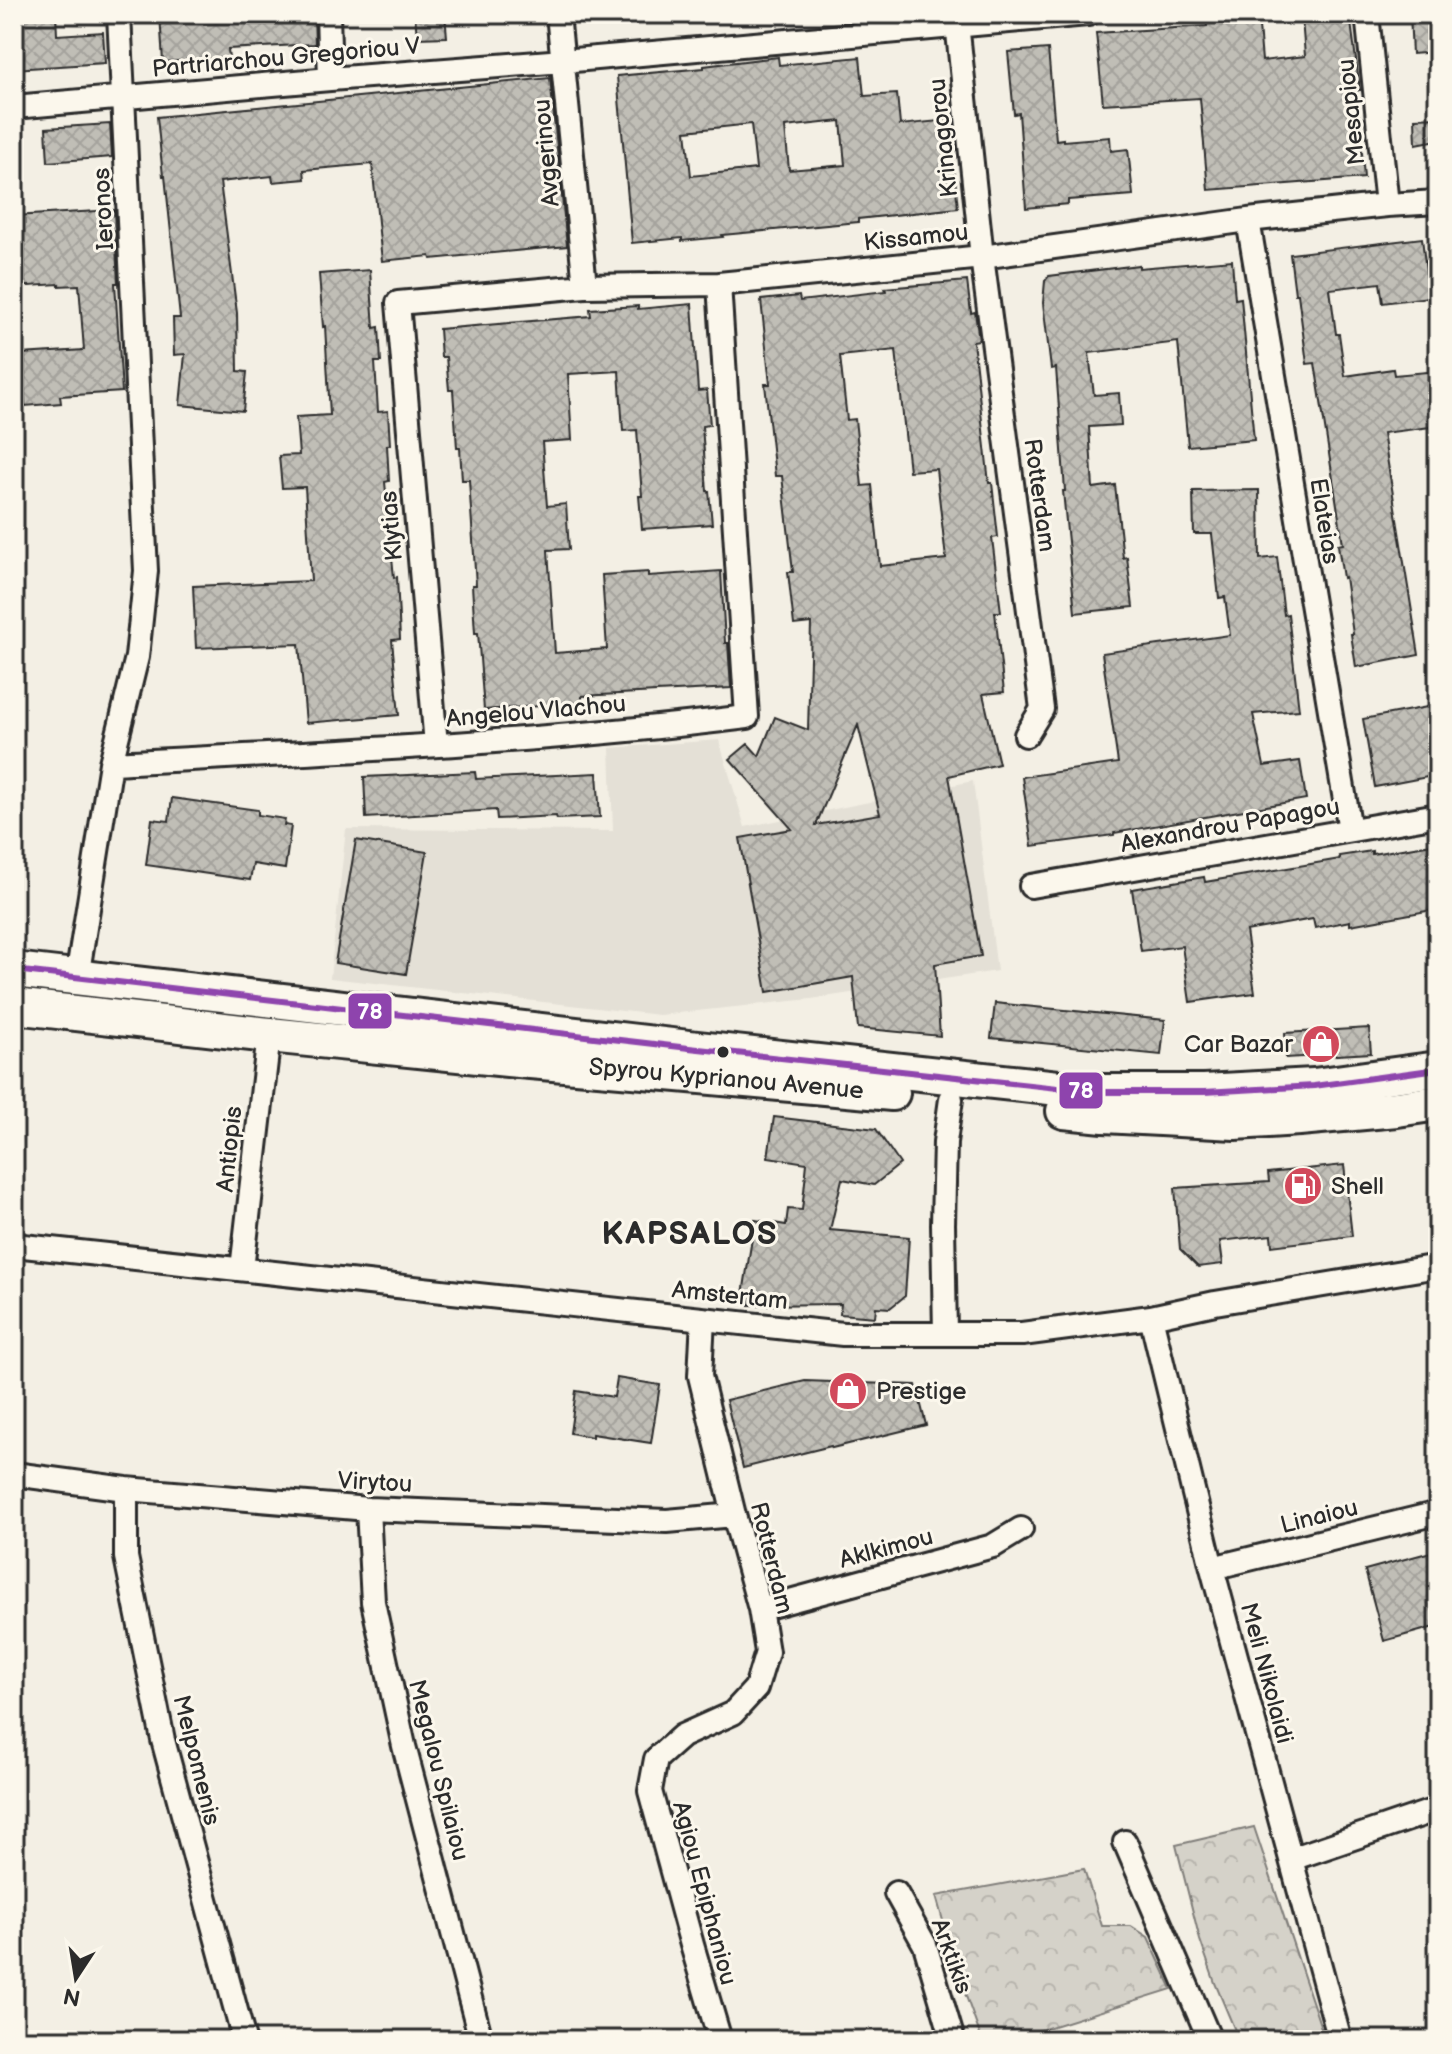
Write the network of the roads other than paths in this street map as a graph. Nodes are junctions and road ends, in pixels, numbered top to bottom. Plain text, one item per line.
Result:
1 (119, 14) edge
2 (328, 14) edge
3 (558, 14) edge
4 (1088, 14) edge
5 (1367, 14) edge
6 (956, 20) edge
7 (563, 61) junction
8 (330, 79) junction
9 (123, 97) junction
10 (14, 107) edge
11 (1438, 202) edge
12 (1387, 205) junction
13 (1248, 220) junction
14 (982, 257) junction
15 (719, 284) junction
16 (585, 286) junction
17 (398, 303) joint
18 (1026, 735) dead end
19 (436, 745) junction
20 (111, 763) junction
21 (1438, 815) edge
22 (1350, 830) junction
23 (1031, 886) dead end
24 (14, 970) edge
25 (77, 978) junction
26 (14, 1006) edge
27 (269, 1035) junction
28 (1438, 1069) edge
29 (951, 1099) junction
30 (1438, 1103) edge
31 (14, 1245) edge
32 (1438, 1266) edge
33 (242, 1269) junction
34 (1151, 1317) junction
35 (703, 1319) junction
36 (945, 1333) junction
37 (14, 1474) edge
38 (126, 1489) junction
39 (368, 1509) junction
40 (1438, 1513) edge
41 (734, 1515) junction
42 (1021, 1529) dead end
43 (1212, 1568) junction
44 (760, 1609) junction
45 (656, 1759) joint
46 (1438, 1809) edge
47 (1125, 1842) dead end
48 (1291, 1859) junction
49 (896, 1893) dead end
50 (244, 2040) edge
51 (481, 2040) edge
52 (720, 2040) edge
53 (953, 2040) edge
54 (1210, 2040) edge
55 (1340, 2040) edge

1 - 9 street, Ieronos
2 - 8 street
3 - 7 street, Avgerinou
4 - 6 street, Partriarchou Gregoriou V
5 - 12 street, Mesapiou
6 - 7 street, Partriarchou Gregoriou V
6 - 14 street, Krinagorou
7 - 8 street, Partriarchou Gregoriou V
7 - 16 street, Avgerinou
8 - 9 street, Partriarchou Gregoriou V
9 - 10 street, Partriarchou Gregoriou V
9 - 20 street, Ieronos
11 - 12 street, Kissamou
12 - 13 street, Kissamou
13 - 14 street, Kissamou
13 - 22 street, Elateias
14 - 15 street, Kissamou
14 - 18 street, Rotterdam
15 - 16 street, Kissamou
15 - 19 street, Angelou Vlachou
16 - 17 street, Kissamou
17 - 19 street, Klytias
19 - 20 street, Angelou Vlachou
20 - 25 street
21 - 22 street, Alexandrou Papagou
22 - 23 street, Alexandrou Papagou
24 - 25 main road, Spyrou Kyprianou Avenue
25 - 28 main road, Spyrou Kyprianou Avenue
26 - 27 main road, Spyrou Kyprianou Avenue
27 - 29 main road, Spyrou Kyprianou Avenue
27 - 33 street, Antiopis
29 - 30 main road, Spyrou Kyprianou Avenue
29 - 36 street
31 - 33 street, Amstertam
32 - 34 street, Amstertam
33 - 35 street, Amstertam
34 - 36 street, Amstertam
34 - 43 street, Meli Nikolaidi
35 - 36 street, Amstertam
35 - 41 street, Rotterdam
37 - 38 street, Virytou
38 - 39 street, Virytou
38 - 50 street, Melpomenis
39 - 41 street, Virytou
39 - 51 street, Megalou Spilaiou
40 - 43 street, Linaiou
41 - 44 street, Rotterdam
42 - 44 street, Aklkimou
43 - 48 street, Meli Nikolaidi
44 - 45 street, Rotterdam
45 - 52 street, Agiou Epiphaniou
46 - 48 street
47 - 54 street
48 - 55 street, Meli Nikolaidi
49 - 53 street, Arktikis

